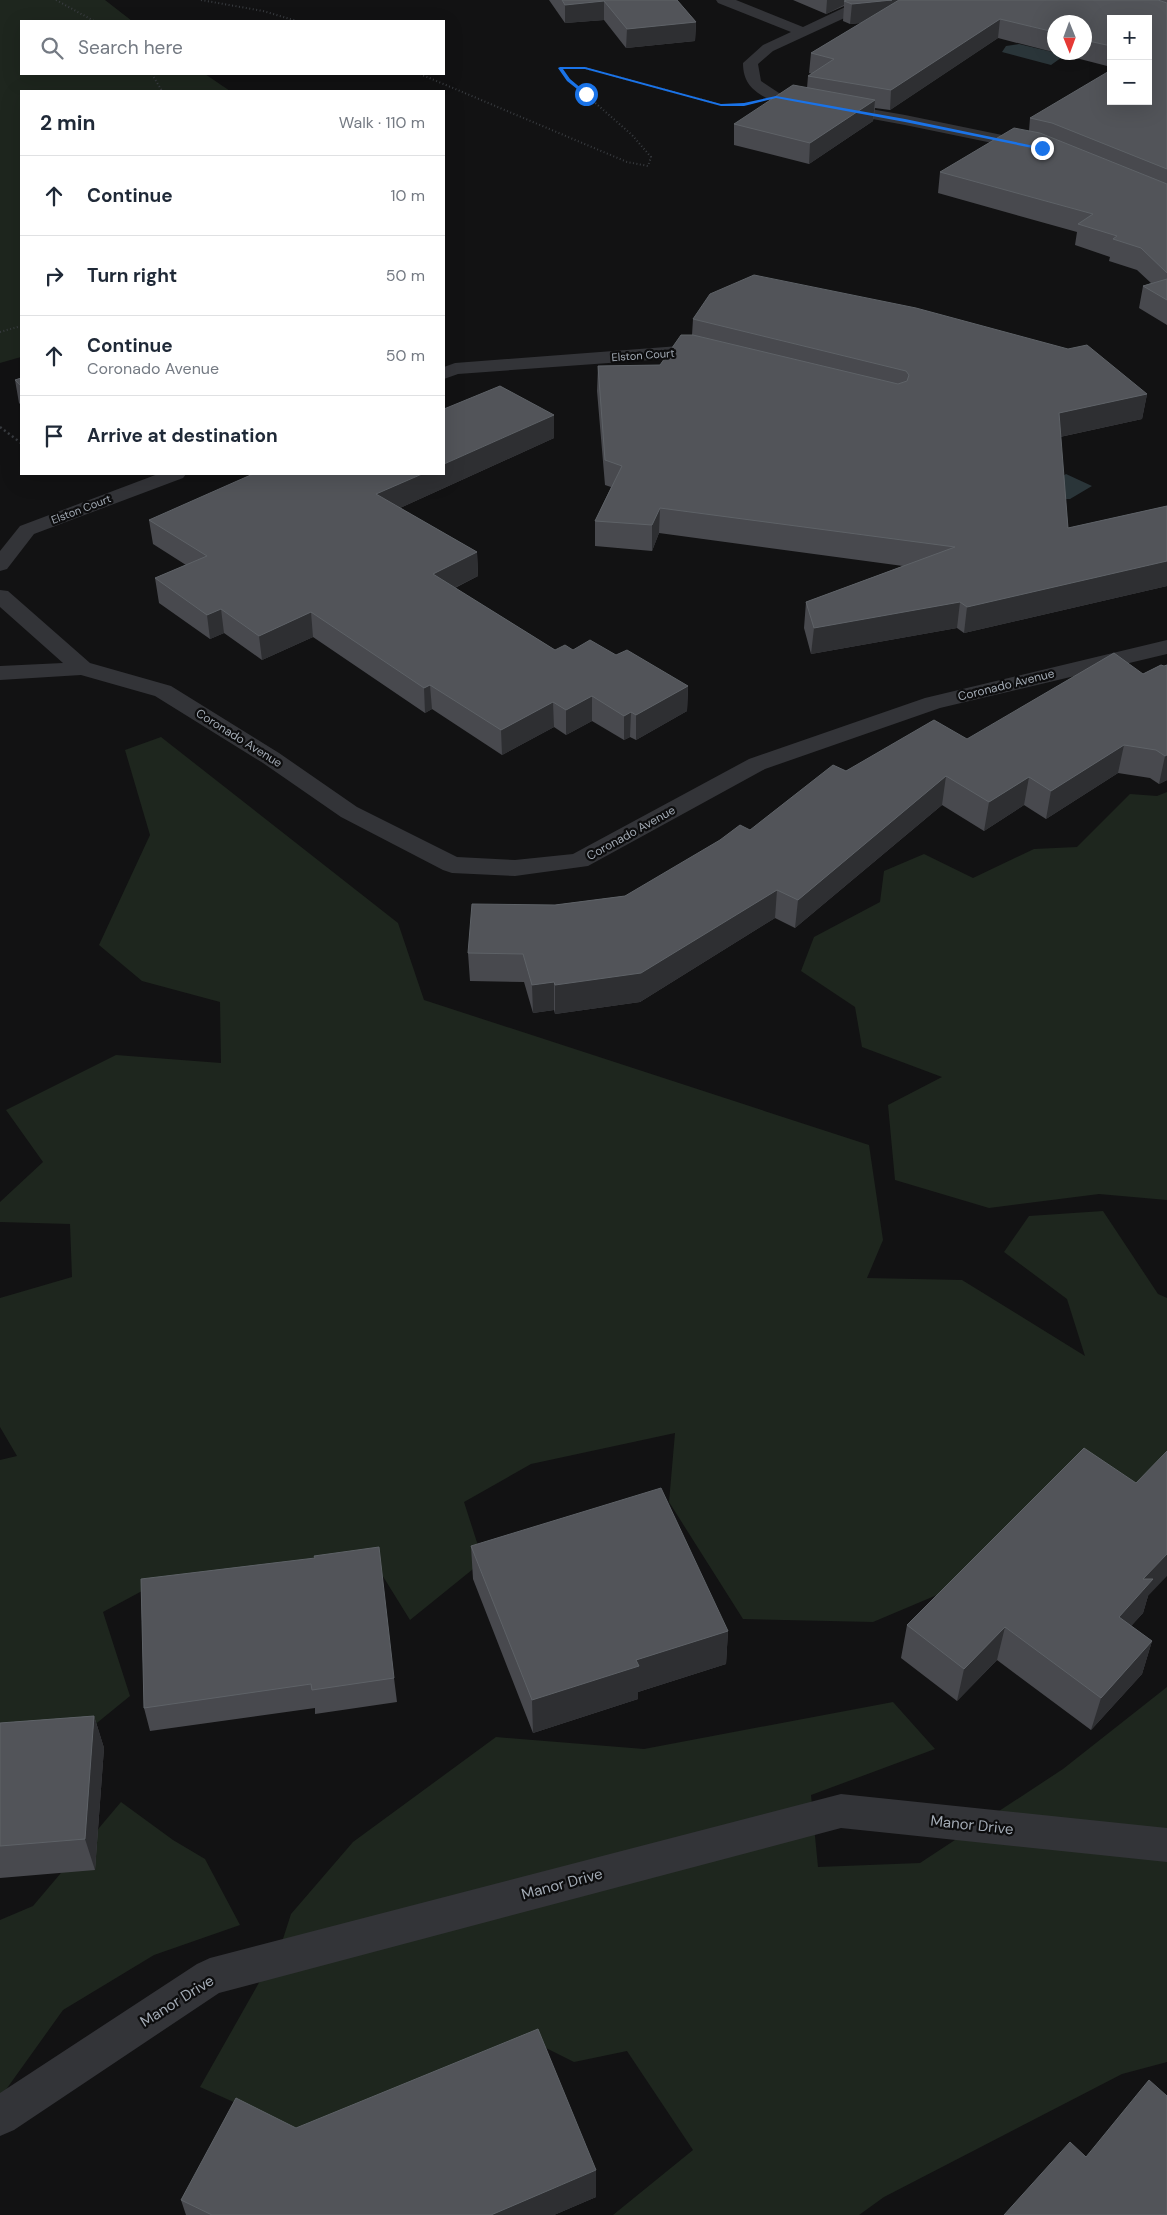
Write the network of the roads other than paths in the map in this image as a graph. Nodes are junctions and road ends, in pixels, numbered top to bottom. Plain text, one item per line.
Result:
1 (723, 0) edge
2 (872, 0) edge
3 (801, 32) junction
4 (1042, 148) edge
5 (720, 358) edge
6 (445, 373) edge
7 (173, 475) edge
8 (0, 565) edge
9 (0, 596) edge
10 (1167, 647) edge
11 (82, 668) junction
12 (0, 673) edge
13 (1167, 1845) edge
14 (0, 2116) edge

1 - 3 street
2 - 3 street
3 - 4 street
5 - 6 street, Elston Court
7 - 8 street, Elston Court
9 - 11 street
10 - 11 street, Coronado Avenue
11 - 12 street, Coronado Avenue
13 - 14 street, Manor Drive

